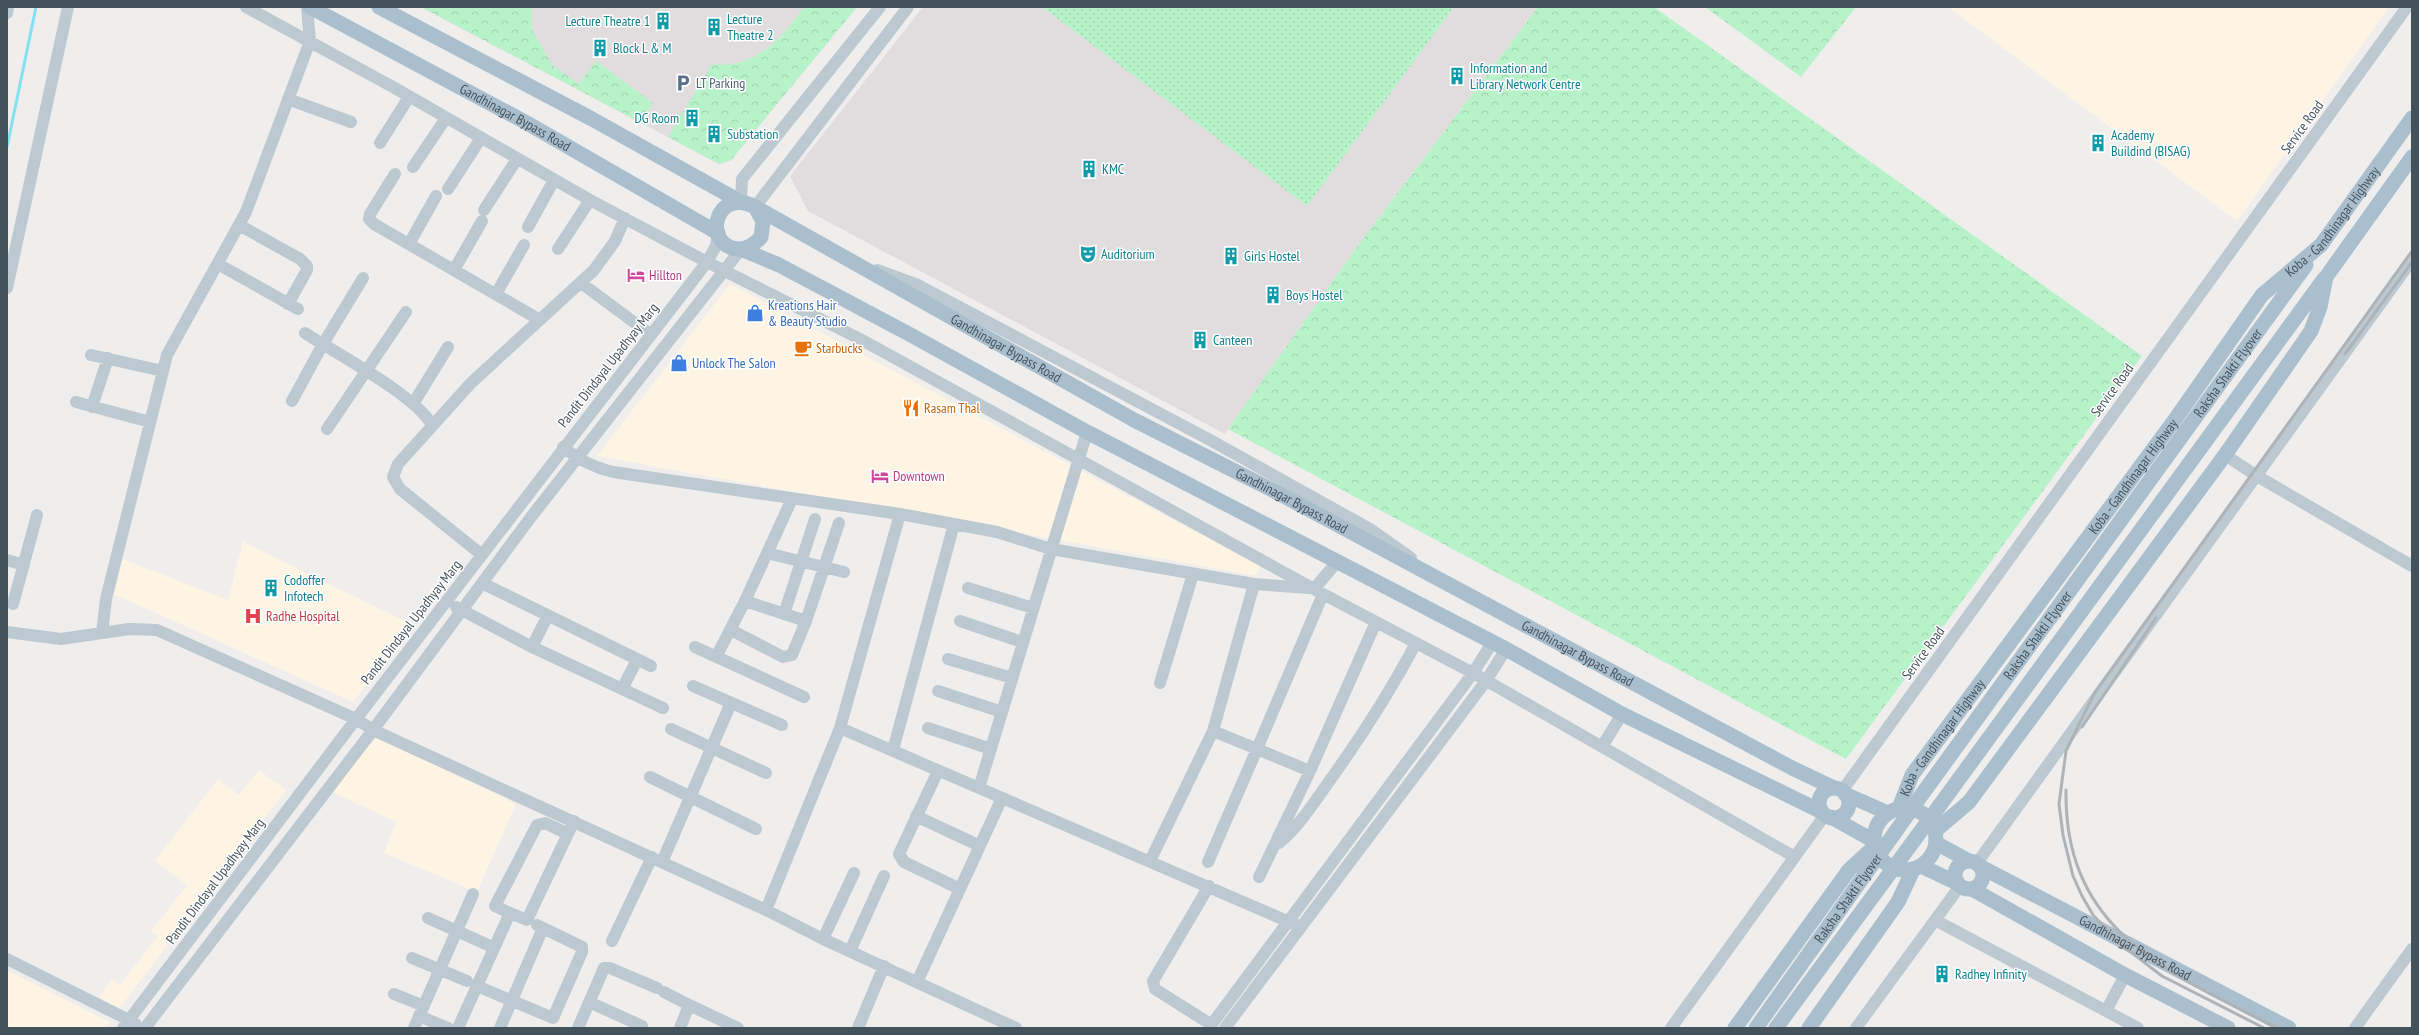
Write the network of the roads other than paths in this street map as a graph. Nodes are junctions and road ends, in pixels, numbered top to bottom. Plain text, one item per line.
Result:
1 (8, 7) edge
2 (68, 7) edge
3 (246, 7) edge
4 (307, 7) edge
5 (310, 7) edge
6 (379, 7) edge
7 (880, 7) edge
8 (908, 7) edge
9 (2407, 7) edge
10 (7, 13) edge
11 (310, 41) junction
12 (409, 97) junction
13 (288, 99) junction
14 (446, 118) junction
15 (2412, 118) edge
16 (351, 122) dead end
17 (481, 138) junction
18 (380, 143) dead end
19 (2412, 157) edge
20 (517, 159) junction
21 (414, 167) dead end
22 (395, 174) dead end
23 (554, 180) junction
24 (448, 189) dead end
25 (436, 196) dead end
26 (590, 200) junction
27 (748, 204) junction
28 (625, 218) junction
29 (239, 225) junction
30 (528, 227) dead end
31 (718, 233) junction
32 (410, 244) junction
33 (524, 245) dead end
34 (2321, 245) junction
35 (558, 249) dead end
36 (741, 249) junction
37 (2412, 260) edge
38 (707, 262) junction
39 (218, 264) junction
40 (454, 270) junction
41 (725, 270) junction
42 (2326, 277) junction
43 (363, 278) dead end
44 (581, 283) junction
45 (7, 288) edge
46 (496, 294) junction
47 (406, 312) dead end
48 (540, 320) junction
49 (305, 333) dead end
50 (650, 334) junction
51 (322, 344) junction
52 (448, 347) dead end
53 (91, 355) dead end
54 (108, 358) junction
55 (163, 371) junction
56 (367, 372) junction
57 (292, 401) dead end
58 (76, 402) dead end
59 (413, 404) junction
60 (92, 407) junction
61 (150, 422) junction
62 (432, 425) junction
63 (327, 429) dead end
64 (1087, 432) junction
65 (563, 447) junction
66 (2225, 455) junction
67 (578, 459) junction
68 (1079, 460) junction
69 (2257, 476) junction
70 (792, 499) junction
71 (900, 514) junction
72 (37, 515) dead end
73 (815, 519) dead end
74 (839, 523) dead end
75 (954, 524) junction
76 (1051, 549) junction
77 (767, 553) junction
78 (482, 555) junction
79 (7, 560) edge
80 (802, 560) junction
81 (1337, 562) junction
82 (24, 565) junction
83 (825, 566) junction
84 (2412, 566) edge
85 (844, 572) dead end
86 (1193, 574) junction
87 (482, 583) junction
88 (1254, 584) junction
89 (968, 588) dead end
90 (1319, 591) junction
91 (447, 600) junction
92 (745, 601) junction
93 (13, 604) dead end
94 (1033, 608) junction
95 (461, 611) junction
96 (784, 614) junction
97 (548, 615) junction
98 (806, 621) junction
99 (960, 621) dead end
100 (1376, 622) junction
101 (731, 630) junction
102 (7, 632) edge
103 (102, 633) junction
104 (1022, 642) junction
105 (1416, 643) junction
106 (1499, 646) junction
107 (532, 647) junction
108 (695, 647) dead end
109 (716, 657) junction
110 (948, 659) dead end
111 (637, 660) junction
112 (651, 666) dead end
113 (1473, 673) junction
114 (1012, 678) junction
115 (1486, 681) junction
116 (1160, 684) dead end
117 (693, 686) dead end
118 (622, 689) junction
119 (938, 691) dead end
120 (804, 697) dead end
121 (731, 703) junction
122 (663, 708) dead end
123 (1002, 712) junction
124 (1622, 714) junction
125 (356, 719) junction
126 (782, 725) dead end
127 (840, 728) junction
128 (928, 728) dead end
129 (373, 730) junction
130 (671, 730) dead end
131 (1212, 731) junction
132 (1603, 746) junction
133 (711, 749) junction
134 (991, 749) junction
135 (1257, 749) junction
136 (893, 750) junction
137 (938, 771) junction
138 (1310, 771) junction
139 (766, 773) dead end
140 (650, 777) dead end
141 (979, 788) junction
142 (1840, 791) junction
143 (690, 797) junction
144 (1002, 798) junction
145 (1894, 810) junction
146 (1826, 815) junction
147 (916, 816) junction
148 (574, 821) junction
149 (756, 828) dead end
150 (568, 834) junction
151 (1936, 837) junction
152 (1874, 844) junction
153 (980, 846) junction
154 (1275, 846) junction
155 (1793, 856) junction
156 (657, 859) junction
157 (1150, 861) junction
158 (1208, 862) dead end
159 (1976, 864) junction
160 (1917, 868) junction
161 (854, 873) dead end
162 (884, 876) dead end
163 (1259, 877) dead end
164 (1209, 886) junction
165 (1963, 886) junction
166 (960, 889) junction
167 (473, 894) dead end
168 (766, 910) junction
169 (510, 913) junction
170 (428, 918) dead end
171 (527, 920) junction
172 (1935, 920) junction
173 (1290, 921) junction
174 (1301, 927) junction
175 (544, 928) junction
176 (457, 931) junction
177 (823, 939) junction
178 (612, 941) dead end
179 (488, 945) dead end
180 (2412, 949) edge
181 (850, 951) junction
182 (412, 958) dead end
183 (7, 959) edge
184 (884, 966) junction
185 (440, 970) junction
186 (2125, 975) junction
187 (917, 982) junction
188 (472, 984) junction
189 (394, 994) dead end
190 (512, 1001) junction
191 (589, 1002) junction
192 (689, 1005) junction
193 (422, 1011) junction
194 (2106, 1011) junction
195 (551, 1023) edge
196 (126, 1024) edge
197 (642, 1026) dead end
198 (1210, 1026) edge
199 (144, 1028) edge
200 (414, 1028) edge
201 (448, 1028) edge
202 (458, 1028) edge
203 (500, 1028) edge
204 (578, 1028) edge
205 (680, 1028) edge
206 (738, 1028) edge
207 (858, 1028) edge
208 (1016, 1028) edge
209 (1225, 1028) edge
210 (1671, 1028) edge
211 (1735, 1028) edge
212 (1756, 1028) edge
213 (1776, 1028) edge
214 (1809, 1028) edge
215 (1856, 1028) edge
216 (2138, 1028) edge
217 (2228, 1028) edge
218 (2289, 1028) edge
219 (2355, 1028) edge

1 - 10 street
2 - 45 street
3 - 11 street
4 - 11 street
5 - 31 main road, Gandhinagar Bypass Road
6 - 27 main road, Gandhinagar Bypass Road
7 - 27 street
8 - 27 street
9 - 142 street, Service Road
11 - 12 street
11 - 13 street
12 - 14 street
12 - 18 street
13 - 16 street
13 - 29 street
14 - 17 street
14 - 21 street
15 - 34 main road, Koba - Gandhinagar Highway
17 - 20 street
17 - 24 street
19 - 42 main road, Koba - Gandhinagar Highway
20 - 23 street
20 - 40 street
22 - 32 street
23 - 26 street
23 - 30 street
25 - 32 street
26 - 28 street
26 - 35 street
27 - 31 main road
27 - 36 main road
27 - 142 main road, Gandhinagar Bypass Road
28 - 38 street
28 - 44 street
29 - 39 street
29 - 39 street
31 - 36 main road
31 - 38 street, Pandit Dindayal Upadhyay Marg
32 - 40 street
33 - 46 street
34 - 145 main road, Koba - Gandhinagar Highway
34 - 212 main road, Raksha Shakti Flyover, bridge
36 - 41 street
36 - 64 main road
37 - 69 street
38 - 41 street
38 - 50 street, Pandit Dindayal Upadhyay Marg
39 - 55 street
40 - 46 street
41 - 67 street
41 - 68 street
42 - 66 main road, Koba - Gandhinagar Highway
42 - 213 main road, Raksha Shakti Flyover, bridge
43 - 51 street
44 - 48 street
44 - 50 street
46 - 48 street
47 - 56 street
48 - 62 street
49 - 51 street
50 - 65 street, Pandit Dindayal Upadhyay Marg
51 - 56 street
51 - 57 street
52 - 59 street
53 - 54 street
54 - 55 street
54 - 60 street
55 - 61 street
56 - 59 street
56 - 63 street
58 - 60 street
59 - 62 street
60 - 61 street
61 - 103 street
62 - 78 street
64 - 68 street
64 - 81 main road
65 - 67 street
65 - 78 street, Pandit Dindayal Upadhyay Marg
66 - 69 street
66 - 151 main road, Koba - Gandhinagar Highway
67 - 70 street
67 - 87 street
68 - 76 street
68 - 90 street
69 - 84 street
69 - 159 street
70 - 71 street
70 - 77 street
71 - 75 street
71 - 127 street
72 - 82 street
73 - 80 street
74 - 83 street
75 - 76 street
75 - 136 street
76 - 86 street
76 - 94 street
77 - 80 street
77 - 92 street
78 - 91 street, Pandit Dindayal Upadhyay Marg
79 - 82 street
80 - 83 street
80 - 96 street
81 - 90 street
81 - 106 main road
82 - 93 street
83 - 85 street
83 - 98 street
86 - 88 street
86 - 116 street
87 - 95 street
87 - 97 street
88 - 90 street
88 - 131 street
89 - 94 street
90 - 100 street
90 - 135 street
91 - 95 street
91 - 125 street, Pandit Dindayal Upadhyay Marg
92 - 96 street
92 - 101 street
94 - 104 street
95 - 107 street
95 - 129 street
96 - 98 street
97 - 107 street
97 - 111 street
98 - 101 street
99 - 104 street
100 - 105 street
100 - 138 street
101 - 109 street
102 - 103 street
103 - 125 street
104 - 114 street
105 - 113 street
105 - 154 street
106 - 113 street
106 - 115 street
106 - 124 main road
107 - 118 street
108 - 109 street
109 - 120 street
110 - 114 street
111 - 112 street
111 - 118 street
113 - 115 street
113 - 173 street
114 - 123 street
115 - 132 street
115 - 174 street
117 - 121 street
118 - 122 street
119 - 123 street
121 - 126 street
121 - 133 street
123 - 134 street
124 - 132 street
124 - 146 main road
125 - 129 street
125 - 196 street, Pandit Dindayal Upadhyay Marg
127 - 136 street
127 - 168 street
128 - 134 street
129 - 148 street
129 - 199 street
130 - 133 street
131 - 135 street
131 - 157 street
132 - 155 street
133 - 139 street
133 - 143 street
134 - 141 street
135 - 138 street
135 - 158 street
136 - 137 street
137 - 141 street
137 - 147 street
138 - 154 street
140 - 143 street
141 - 144 street
142 - 145 main road, Gandhinagar Bypass Road
142 - 146 main road
142 - 146 main road
143 - 149 street
143 - 156 street
144 - 153 street
144 - 157 street
145 - 151 main road
145 - 152 main road
146 - 152 main road
146 - 155 street
147 - 153 street
147 - 166 street
148 - 150 street
148 - 156 street
150 - 169 street
150 - 171 street
151 - 159 main road, Gandhinagar Bypass Road
151 - 160 main road
152 - 160 main road
152 - 211 main road
153 - 166 street
154 - 163 street
155 - 210 street
156 - 168 street
156 - 178 street
157 - 164 street
159 - 165 main road
159 - 165 main road
159 - 218 main road, Gandhinagar Bypass Road
160 - 165 main road, Gandhinagar Bypass Road
160 - 214 main road
161 - 177 street
162 - 181 street
164 - 173 street
164 - 198 street
165 - 172 street
165 - 186 main road, Gandhinagar Bypass Road
166 - 187 street
167 - 176 street
168 - 177 street
169 - 171 street
169 - 188 street
170 - 176 street
171 - 175 street
172 - 194 street
172 - 215 street
173 - 174 street
173 - 198 street
174 - 209 street
175 - 190 street
175 - 195 street
176 - 179 street
176 - 185 street
177 - 181 street
180 - 219 street
181 - 184 street
182 - 185 street
183 - 196 street
184 - 187 street
184 - 207 street
185 - 188 street
185 - 193 street
186 - 194 street
186 - 217 main road, Gandhinagar Bypass Road
187 - 208 street
188 - 190 street
188 - 202 street
189 - 193 street
190 - 195 street
190 - 203 street
191 - 192 street
191 - 197 street
191 - 204 street
192 - 205 street
192 - 206 street
193 - 200 street
193 - 201 street
194 - 216 street
196 - 199 street

